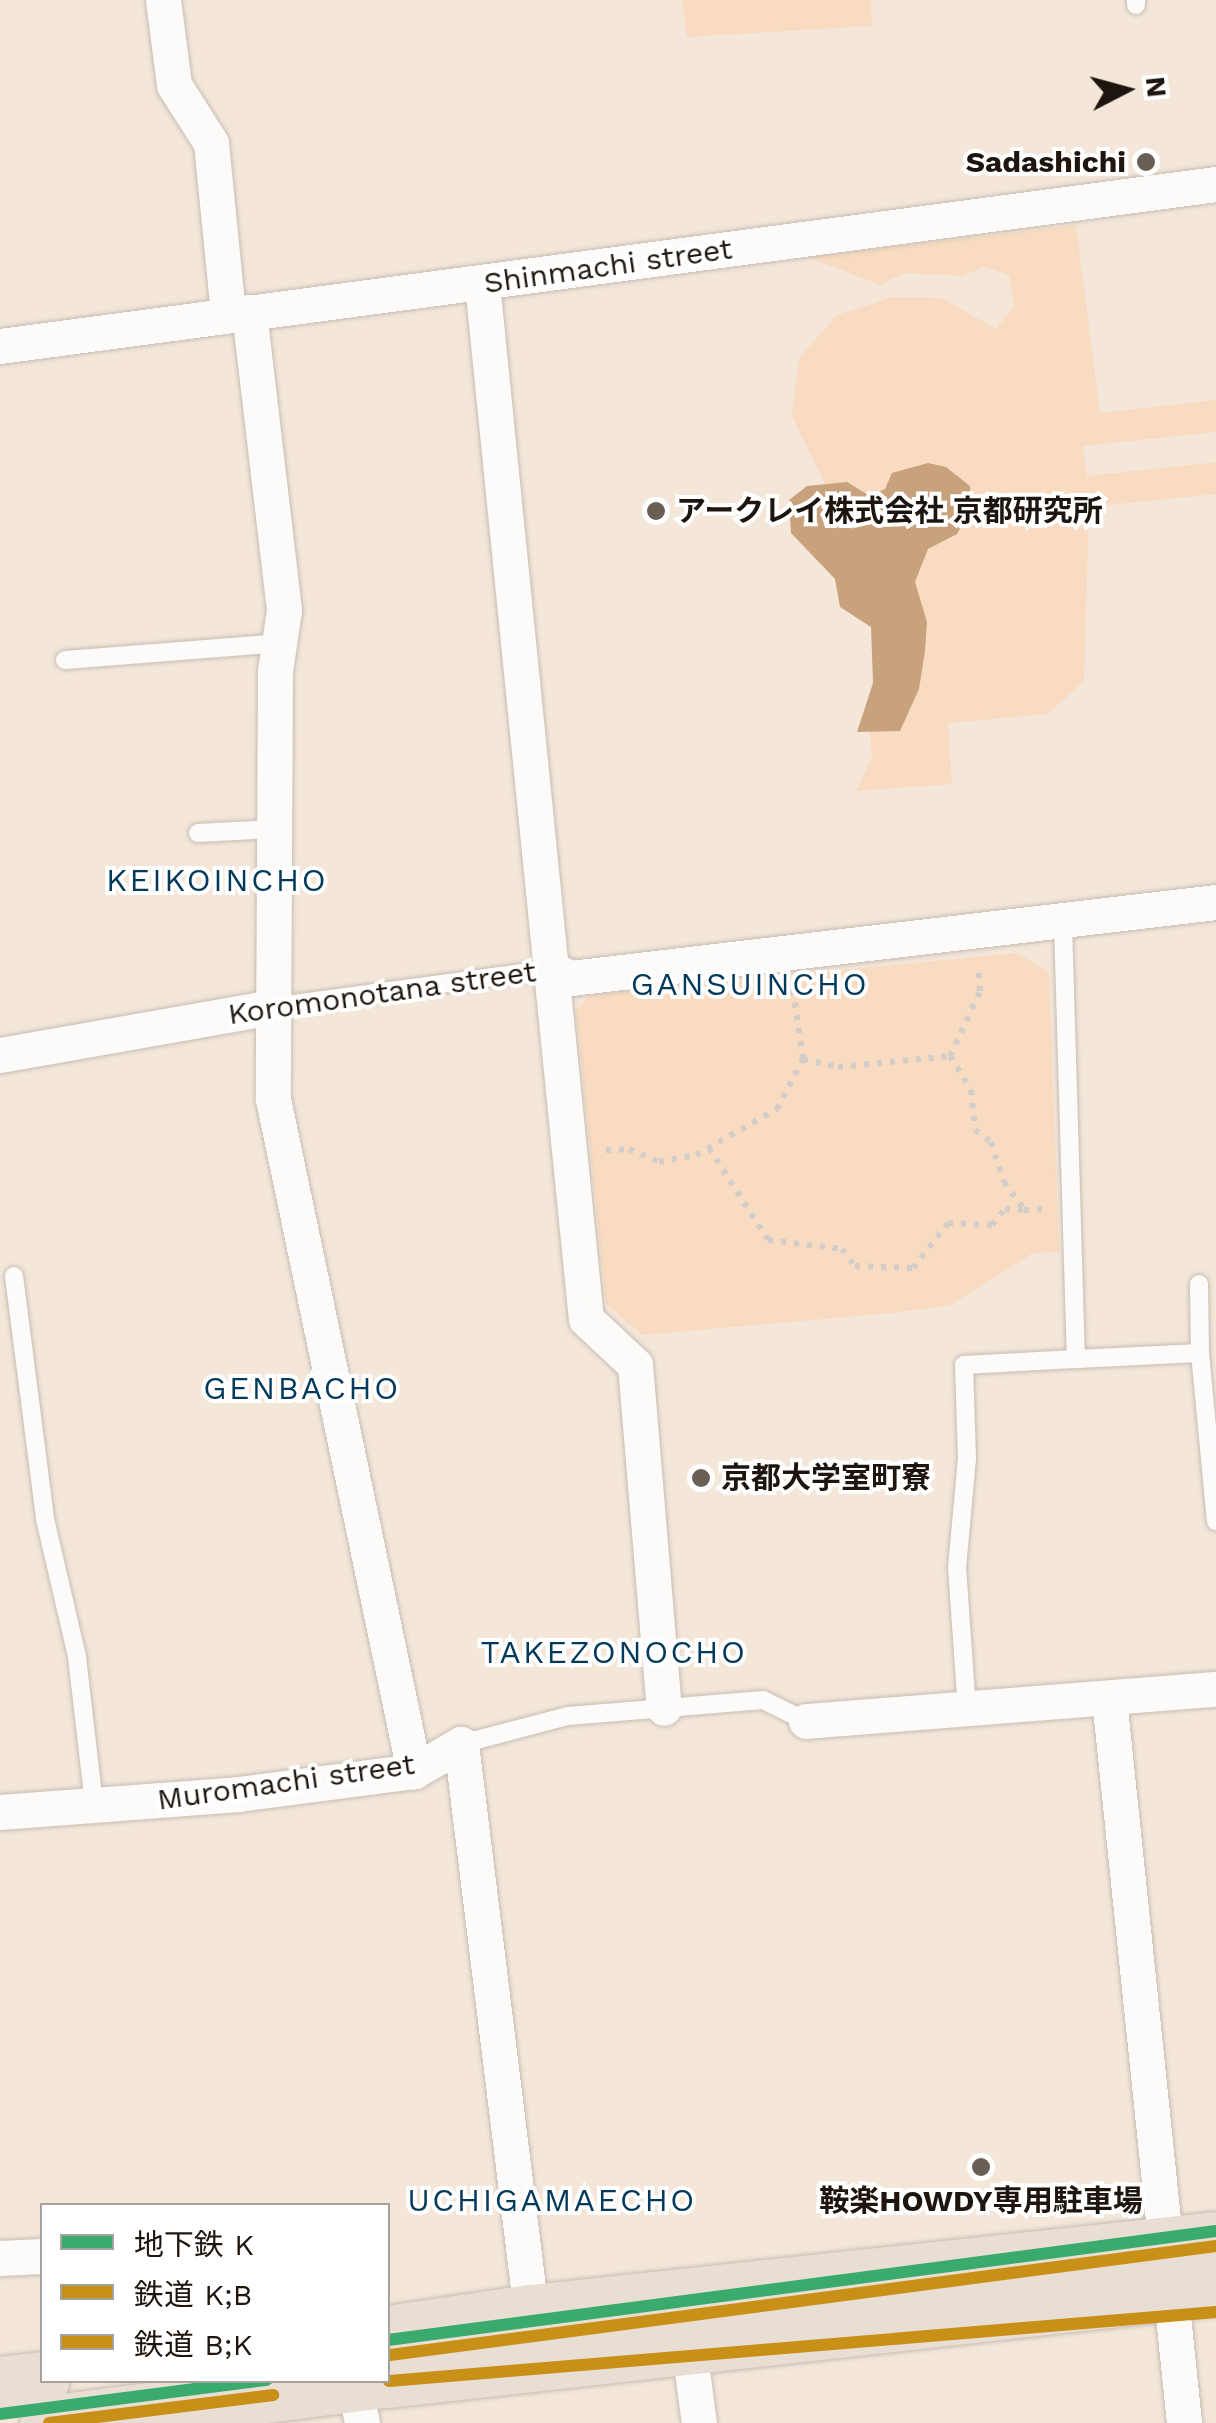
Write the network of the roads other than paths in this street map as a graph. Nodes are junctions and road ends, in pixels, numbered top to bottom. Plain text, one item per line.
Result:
1 (163, 0) edge
2 (1216, 184) edge
3 (482, 282) junction
4 (238, 313) junction
5 (0, 346) edge
6 (279, 644) junction
7 (65, 660) dead end
8 (274, 829) junction
9 (198, 833) dead end
10 (1216, 902) edge
11 (1063, 924) junction
12 (550, 970) junction
13 (271, 1007) junction
14 (0, 1054) edge
15 (14, 1276) dead end
16 (1200, 1284) dead end
17 (1200, 1353) junction
18 (1076, 1359) junction
19 (1216, 1520) edge
20 (1216, 1688) edge
21 (1109, 1698) junction
22 (664, 1708) junction
23 (967, 1710) junction
24 (806, 1721) joint
25 (461, 1744) junction
26 (414, 1771) junction
27 (94, 1805) junction
28 (0, 1812) edge
29 (40, 2256) edge
30 (0, 2258) edge
31 (1192, 2266) edge
32 (530, 2312) junction
33 (686, 2320) junction
34 (390, 2333) edge
35 (40, 2379) edge
36 (0, 2384) edge
37 (368, 2390) edge
38 (47, 2423) edge
39 (699, 2423) edge
40 (1184, 2423) edge

1 - 4 street
2 - 3 street, Shinmachi street
3 - 4 street, Shinmachi street
3 - 12 street
4 - 5 street, Shinmachi street
4 - 6 street
6 - 7 lane
6 - 8 street
8 - 9 lane
8 - 13 street
10 - 11 street, Koromonotana street
11 - 12 street, Koromonotana street
11 - 18 lane
12 - 13 lane, Koromonotana street
12 - 22 street
13 - 14 street, Koromonotana street
13 - 26 street
15 - 27 lane
16 - 17 lane
17 - 18 lane
17 - 19 lane
18 - 23 lane
20 - 21 street, Muromachi street
21 - 23 street, Muromachi street
21 - 31 street
22 - 24 lane, Muromachi street
22 - 25 lane, Muromachi street
23 - 24 street, Muromachi street
25 - 26 street, Muromachi street
25 - 32 street
26 - 27 street, Muromachi street
27 - 28 street, Muromachi street
29 - 30 street
31 - 33 highway
31 - 40 street
32 - 33 highway
32 - 34 highway
33 - 37 highway
33 - 39 street
35 - 36 highway
37 - 38 highway

